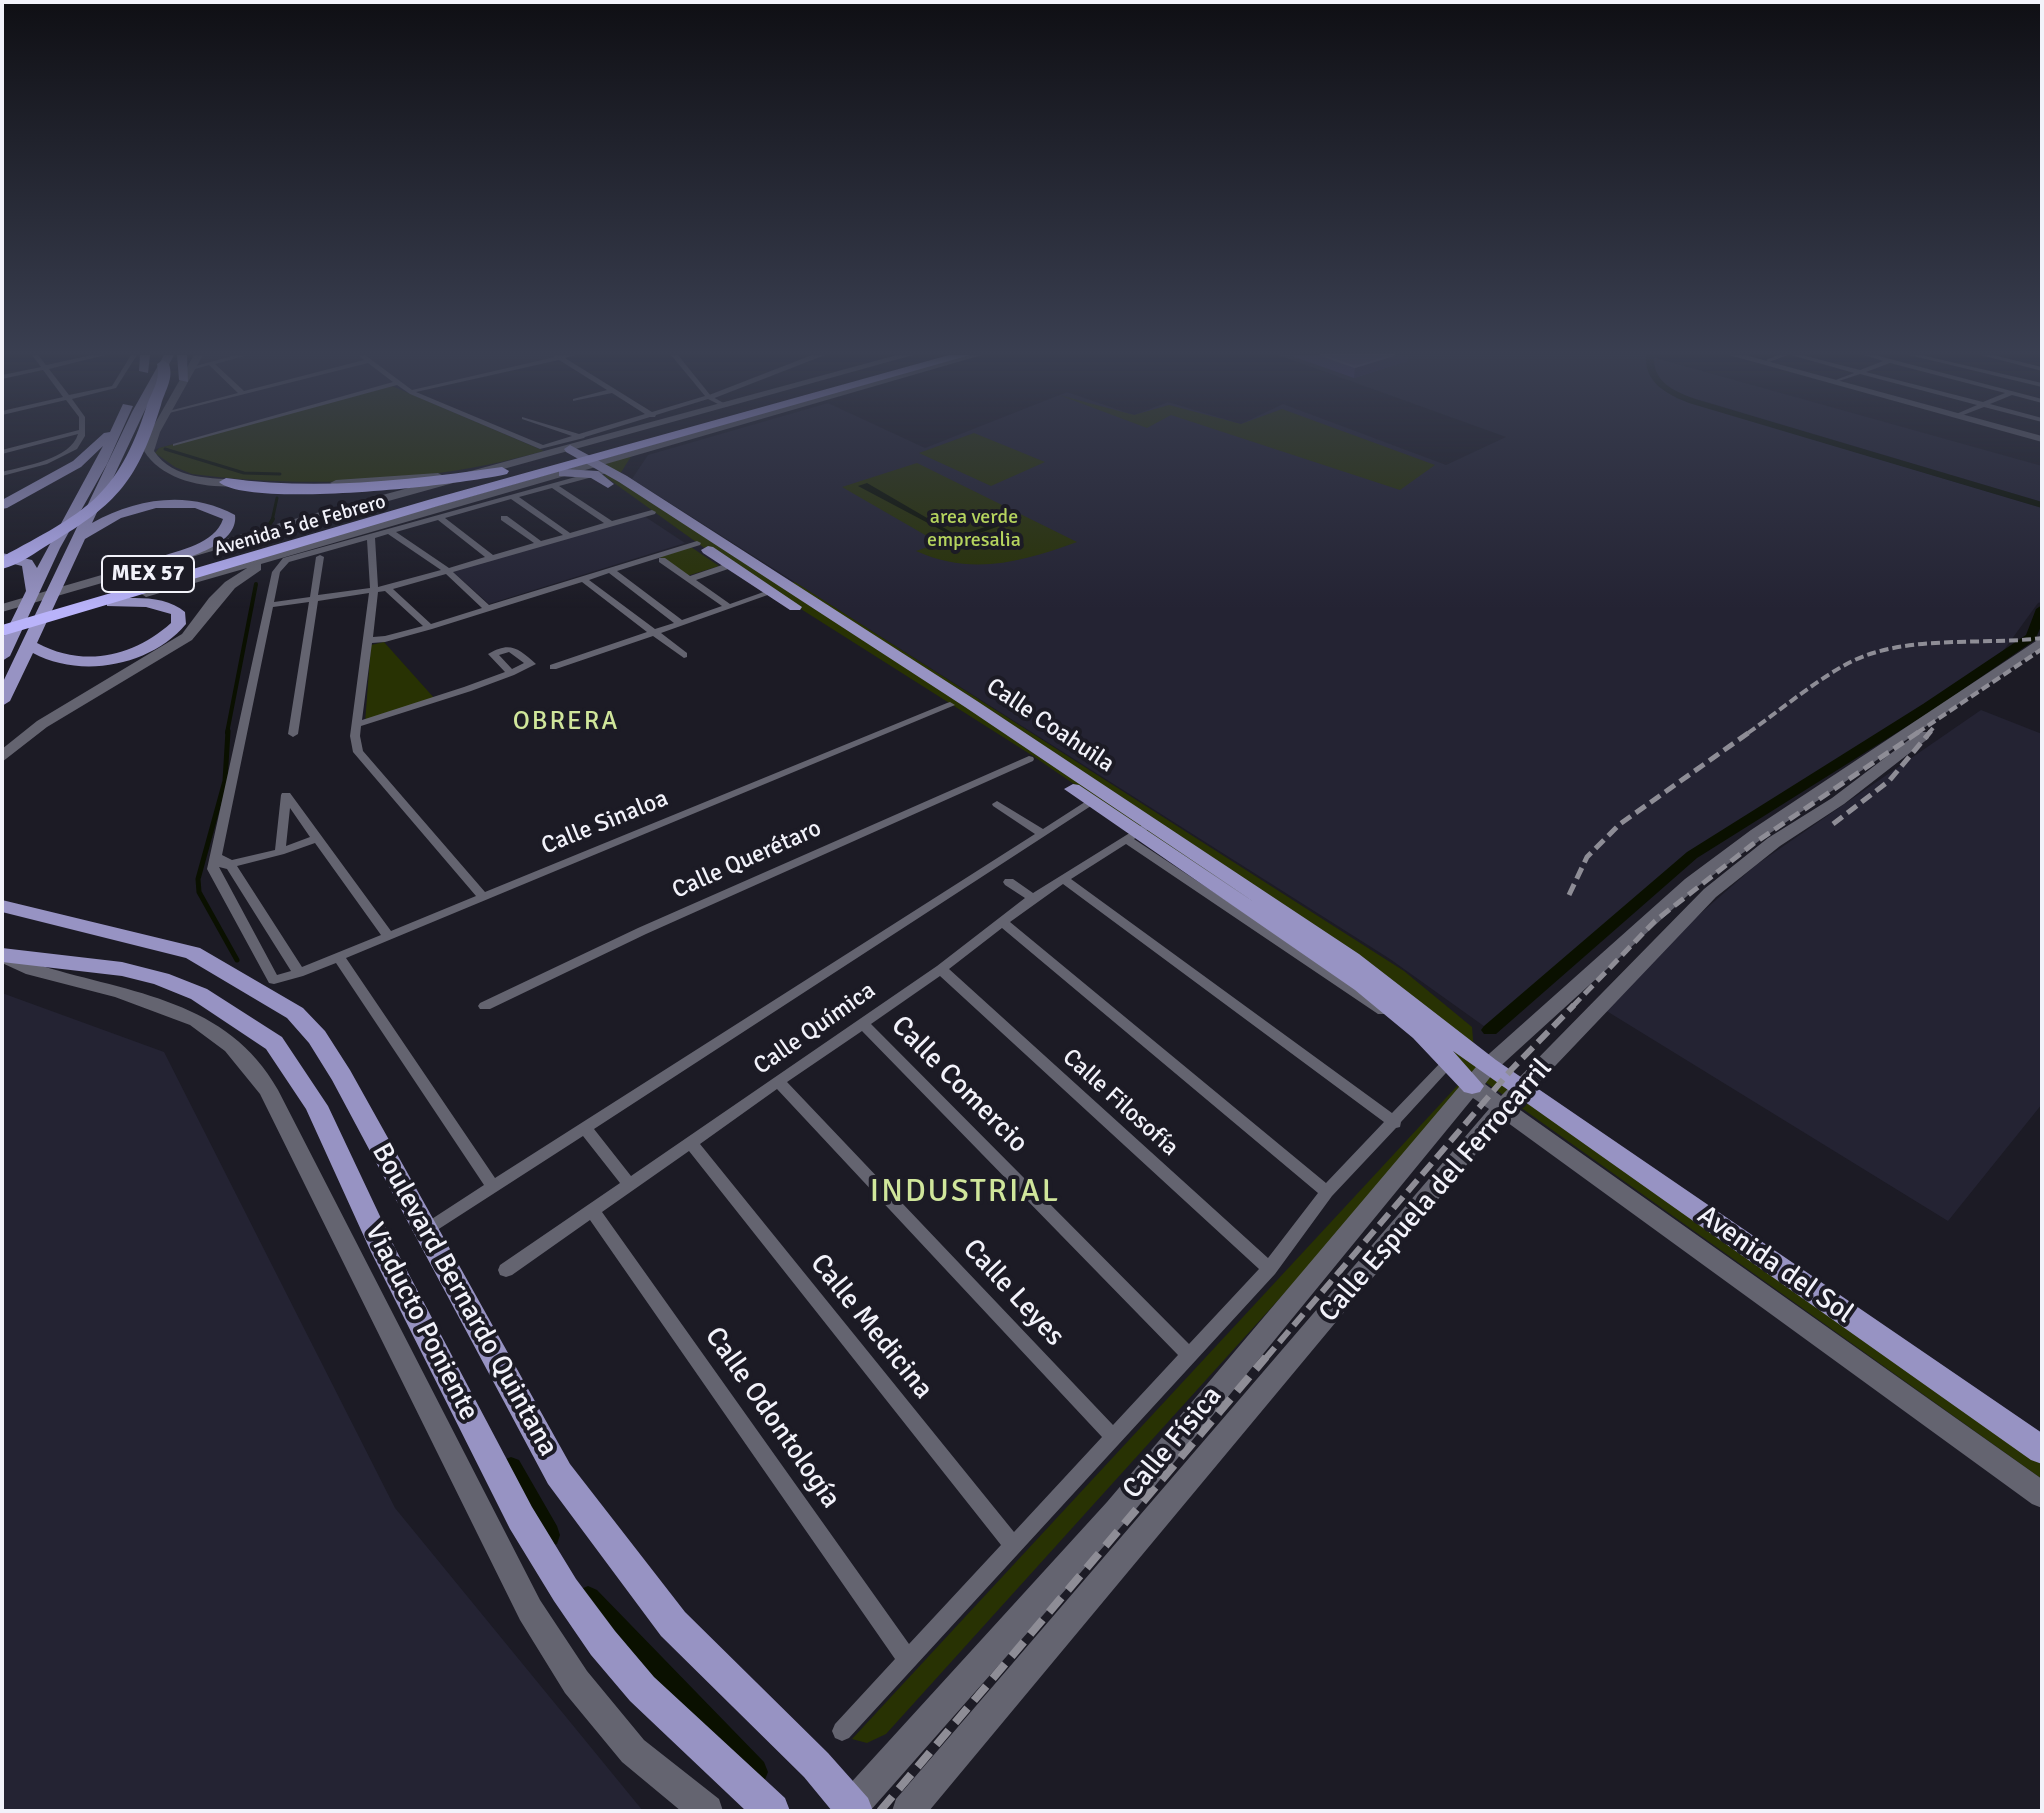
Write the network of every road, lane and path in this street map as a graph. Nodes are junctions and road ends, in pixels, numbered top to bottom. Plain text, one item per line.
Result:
1 (49, 440) edge
2 (79, 440) edge
3 (103, 440) edge
4 (112, 440) edge
5 (124, 440) edge
6 (145, 440) edge
7 (152, 440) edge
8 (194, 440) edge
9 (525, 440) edge
10 (572, 440) edge
11 (610, 440) edge
12 (620, 440) edge
13 (631, 440) edge
14 (696, 440) edge
15 (175, 445) dead end
16 (570, 449) junction
17 (2, 452) edge
18 (509, 468) junction
19 (599, 469) junction
20 (2, 474) edge
21 (558, 480) junction
22 (226, 482) joint
23 (513, 497) junction
24 (2, 505) edge
25 (652, 512) junction
26 (440, 518) junction
27 (504, 518) dead end
28 (611, 524) junction
29 (391, 532) junction
30 (298, 536) junction
31 (569, 536) junction
32 (371, 537) junction
33 (697, 543) junction
34 (541, 545) junction
35 (75, 548) junction
36 (2, 557) edge
37 (320, 557) dead end
38 (282, 558) junction
39 (493, 559) junction
40 (662, 560) dead end
41 (162, 561) junction
42 (2, 564) edge
43 (731, 565) junction
44 (448, 571) junction
45 (612, 571) junction
46 (583, 579) junction
47 (690, 579) junction
48 (387, 588) junction
49 (374, 591) junction
50 (772, 592) junction
51 (31, 595) junction
52 (315, 599) junction
53 (112, 603) junction
54 (269, 605) junction
55 (729, 607) junction
56 (2, 608) edge
57 (488, 609) junction
58 (2, 617) edge
59 (680, 623) junction
60 (429, 627) junction
61 (653, 632) junction
62 (32, 639) junction
63 (368, 640) junction
64 (3, 641) edge
65 (2042, 641) edge
66 (684, 655) dead end
67 (2042, 655) edge
68 (553, 667) dead end
69 (511, 673) junction
70 (2, 701) edge
71 (950, 705) junction
72 (359, 724) junction
73 (293, 734) dead end
74 (2, 757) edge
75 (1029, 759) junction
76 (1092, 802) junction
77 (997, 804) dead end
78 (1137, 832) junction
79 (1042, 833) junction
80 (317, 838) junction
81 (280, 852) junction
82 (215, 863) junction
83 (230, 864) junction
84 (1063, 878) junction
85 (1009, 882) dead end
86 (483, 897) junction
87 (1033, 898) junction
88 (2, 906) edge
89 (1001, 921) junction
90 (388, 936) junction
91 (2, 956) edge
92 (338, 956) junction
93 (941, 969) junction
94 (299, 973) junction
95 (485, 1006) dead end
96 (862, 1023) junction
97 (1422, 1024) junction
98 (1449, 1062) junction
99 (1480, 1076) junction
100 (778, 1081) junction
101 (1523, 1089) junction
102 (1502, 1108) junction
103 (1395, 1123) junction
104 (586, 1129) junction
105 (690, 1142) junction
106 (629, 1184) junction
107 (494, 1188) junction
108 (1327, 1192) junction
109 (592, 1210) junction
110 (426, 1230) junction
111 (1269, 1269) junction
112 (506, 1270) dead end
113 (1188, 1354) junction
114 (1112, 1436) junction
115 (2042, 1450) edge
116 (2042, 1495) edge
117 (1012, 1544) junction
118 (906, 1658) junction
119 (842, 1731) dead end
120 (852, 1810) edge
121 (707, 1811) edge
122 (772, 1811) edge
123 (908, 1811) edge

1 - 17 street
2 - 20 street
3 - 24 main road
4 - 51 main road
5 - 35 main road
6 - 42 highway
7 - 22 street
8 - 15 street
9 - 10 street
11 - 16 street, Avenida 5 de Febrero
12 - 18 highway, Avenida 5 de Febrero / MEX 57
13 - 30 highway, Avenida 5 de Febrero / MEX 57
14 - 19 street
16 - 18 street, Avenida 5 de Febrero
16 - 19 main road, Calle Coahuila
18 - 22 highway
18 - 30 highway, Avenida 5 de Febrero / MEX 57
18 - 41 street, Avenida 5 de Febrero
19 - 21 main road
19 - 25 main road, Calle Coahuila
19 - 78 main road, Calle Coahuila
21 - 23 street
21 - 28 street
21 - 38 street, Avenida 5 de Febrero
23 - 26 street
23 - 31 street
25 - 28 street
25 - 33 main road, Calle Coahuila
26 - 29 street
26 - 39 street
27 - 34 street
28 - 31 street
29 - 32 street
29 - 44 street
30 - 58 highway, Avenida 5 de Febrero / MEX 57
30 - 64 highway, Avenida 5 de Febrero / MEX 57
31 - 34 street
32 - 38 street
32 - 49 street
33 - 43 main road, Calle Coahuila
33 - 45 street
34 - 39 street
35 - 41 main road
35 - 62 main road
36 - 51 main road
37 - 52 street
38 - 53 street, Avenida 5 de Febrero
38 - 54 street
38 - 74 street
39 - 44 street
40 - 47 street
41 - 56 street, Avenida 5 de Febrero
43 - 47 street
43 - 50 main road, Calle Coahuila
44 - 48 street
44 - 57 street
45 - 46 street
45 - 59 street
46 - 57 street
46 - 61 street
47 - 55 street
48 - 49 street
48 - 60 street
49 - 52 street
49 - 63 street
50 - 55 street
50 - 71 main road, Calle Coahuila
51 - 64 main road
52 - 54 street
52 - 73 street
53 - 62 main road
53 - 64 street, Avenida 5 de Febrero
54 - 82 street
55 - 59 street
57 - 60 street
59 - 61 street
60 - 63 street
61 - 66 street
61 - 68 street
62 - 70 main road
63 - 72 street
65 - 99 street, Calle Espuela del Ferrocarril
67 - 101 street, Calle Espuela del Ferrocarril
69 - 69 street
69 - 72 street
71 - 75 main road, Calle Coahuila
71 - 86 street, Calle Sinaloa
72 - 86 street
75 - 76 main road, Calle Coahuila
75 - 95 street, Calle Querétaro
76 - 78 main road, Calle Coahuila
76 - 79 street
77 - 79 street
78 - 84 street, Calle Química
78 - 97 main road, Calle Coahuila
79 - 104 street
80 - 81 street
80 - 81 street
80 - 90 street
81 - 83 street
82 - 83 street
82 - 94 street, Calle Sinaloa
83 - 94 street
84 - 87 street, Calle Química
84 - 103 street
85 - 87 street
86 - 90 street, Calle Sinaloa
87 - 89 street, Calle Química
88 - 110 main road, Boulevard Bernardo Quintana
89 - 93 street, Calle Química
89 - 108 street
90 - 92 street, Calle Sinaloa
91 - 121 street
91 - 122 main road, Viaducto Poniente
92 - 94 street, Calle Sinaloa
92 - 107 street
93 - 96 street, Calle Química
93 - 111 street, Calle Filosofía
96 - 100 street, Calle Química
96 - 113 street, Calle Comercio
97 - 98 main road, Calle Coahuila
97 - 99 main road, Calle Coahuila
98 - 99 main road, Calle Coahuila
98 - 103 street, Calle Física
99 - 101 main road, Avenida del Sol
99 - 102 street, Avenida del Sol
99 - 120 street, Calle Física
100 - 105 street, Calle Química
100 - 114 street, Calle Leyes
101 - 102 street, Calle Espuela del Ferrocarril
101 - 115 main road, Avenida del Sol
102 - 116 street, Avenida del Sol
102 - 123 street, Calle Espuela del Ferrocarril
103 - 108 street, Calle Física
104 - 106 street
104 - 107 street
105 - 106 street, Calle Química
105 - 117 street, Calle Medicina
106 - 109 street, Calle Química
107 - 110 street
108 - 111 street, Calle Física
109 - 112 street, Calle Química
109 - 118 street, Calle Odontología
110 - 120 main road, Boulevard Bernardo Quintana
111 - 113 street, Calle Física
113 - 114 street, Calle Física
114 - 117 street, Calle Física
117 - 118 street, Calle Física
118 - 119 street, Calle Física

